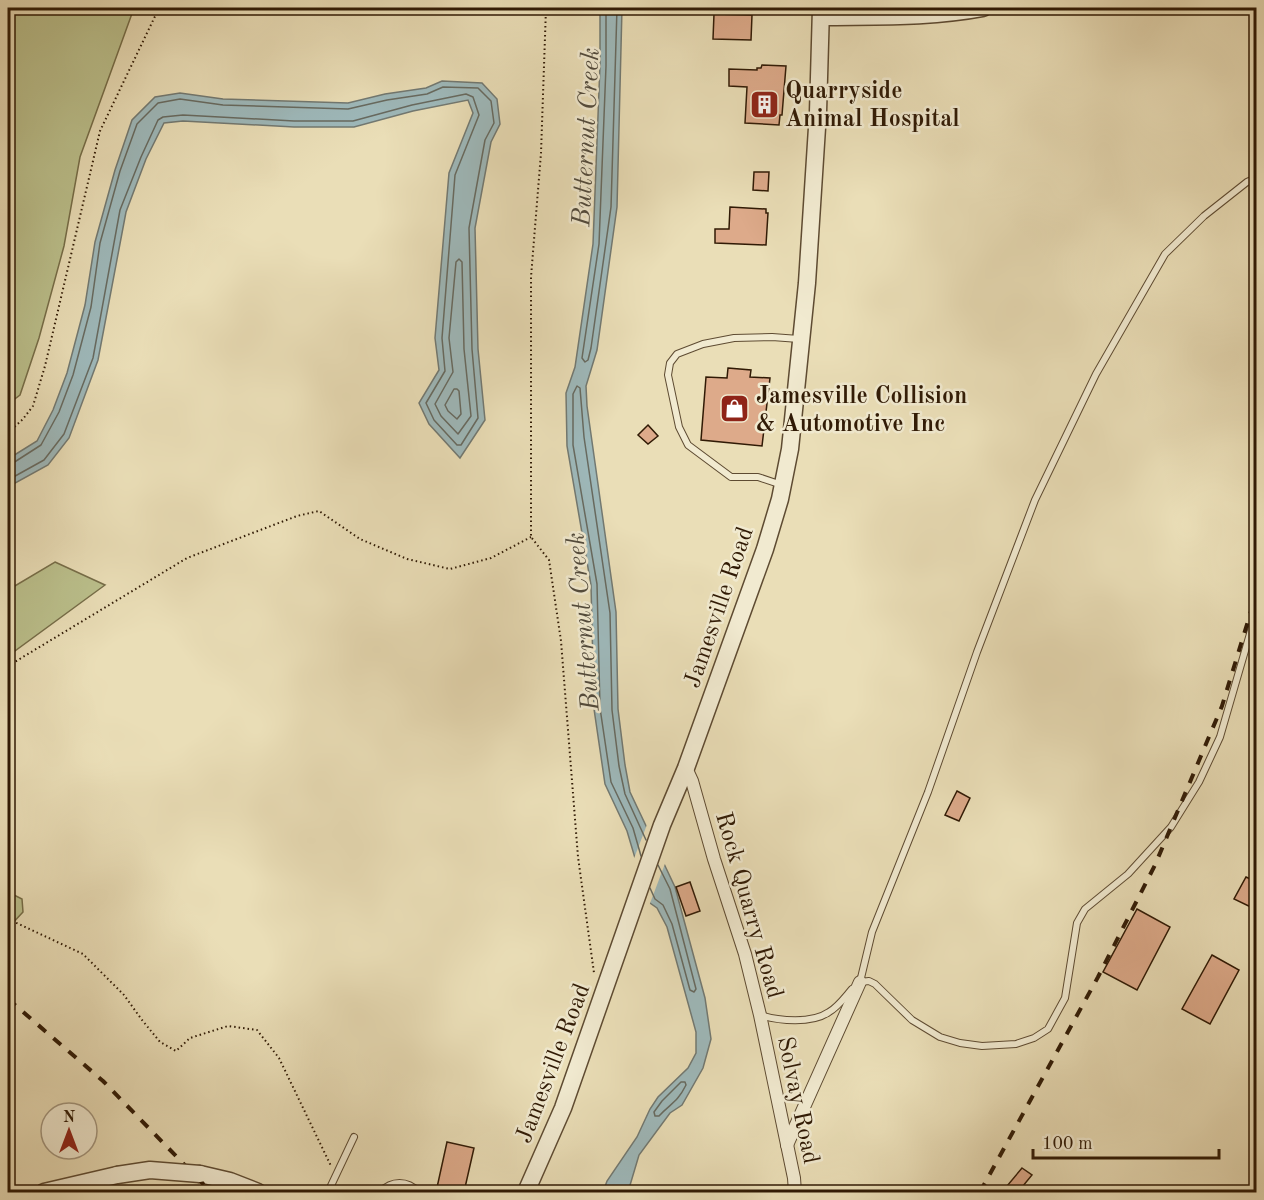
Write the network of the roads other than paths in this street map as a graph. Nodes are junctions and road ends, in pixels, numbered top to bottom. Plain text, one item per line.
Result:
1 (983, 8) edge
2 (821, 13) edge
3 (1257, 178) edge
4 (801, 339) junction
5 (783, 485) junction
6 (1257, 613) edge
7 (686, 768) junction
8 (860, 982) junction
9 (760, 1015) junction
10 (354, 1137) dead end
11 (786, 1145) junction
12 (53, 1191) edge
13 (258, 1192) edge
14 (328, 1192) edge
15 (380, 1192) edge
16 (418, 1192) edge
17 (526, 1192) edge
18 (795, 1192) edge

1 - 2 street
2 - 4 street, Jamesville Road
3 - 8 lane
4 - 5 street, Jamesville Road
4 - 5 lane
5 - 7 street, Jamesville Road
6 - 8 lane
7 - 9 street, Rock Quarry Road
7 - 17 street, Jamesville Road
8 - 9 lane, Rock Quarry Road
8 - 11 street
9 - 11 street, Solvay Road
10 - 14 lane
11 - 18 street, Solvay Road
12 - 13 street, bridge
15 - 16 lane

